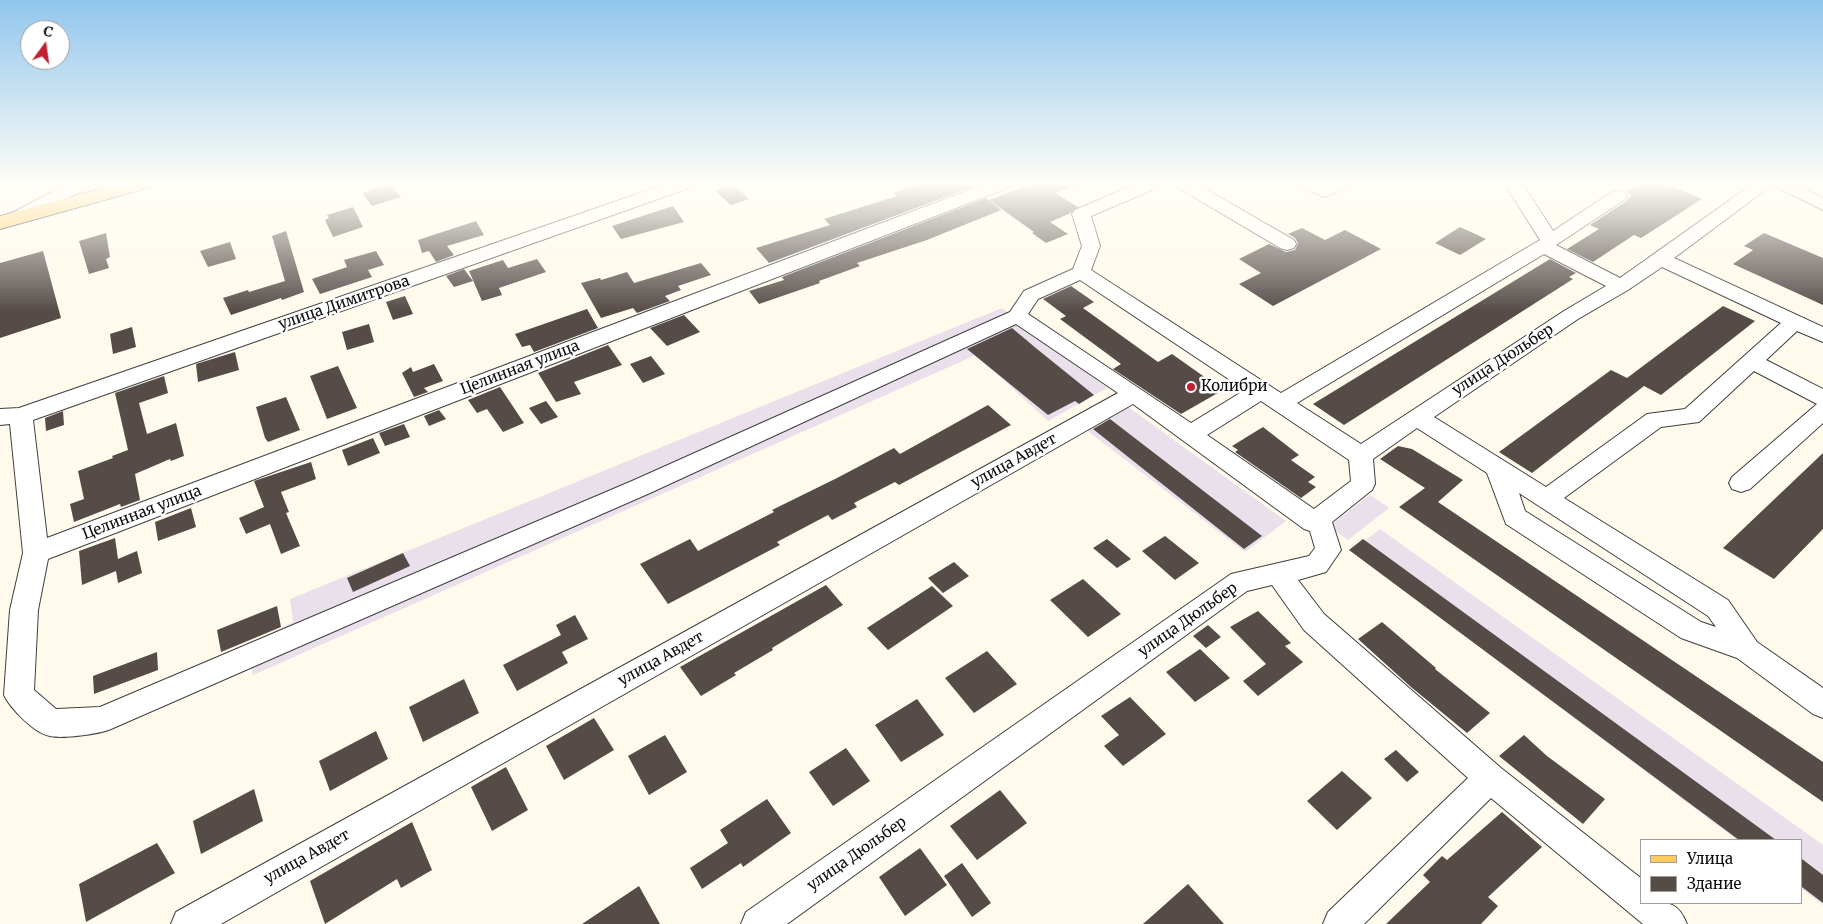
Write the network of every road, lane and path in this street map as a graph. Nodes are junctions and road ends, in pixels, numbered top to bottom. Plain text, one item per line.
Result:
1 (561, 226) edge
2 (891, 226) edge
3 (1085, 226) edge
4 (1257, 226) edge
5 (1537, 226) edge
6 (1572, 226) edge
7 (1706, 226) edge
8 (1546, 243) junction
9 (1287, 244) dead end
10 (1661, 259) junction
11 (1081, 272) junction
12 (1621, 286) junction
13 (1017, 316) junction
14 (1795, 322) junction
15 (1823, 335) edge
16 (1752, 361) junction
17 (1262, 390) junction
18 (1134, 394) junction
19 (1823, 398) edge
20 (1281, 403) junction
21 (1823, 410) edge
22 (11, 416) edge
23 (1416, 417) junction
24 (1191, 434) junction
25 (1361, 456) junction
26 (1497, 468) junction
27 (1741, 483) dead end
28 (1546, 499) junction
29 (1319, 519) junction
30 (36, 553) junction
31 (1279, 574) junction
32 (1747, 650) junction
33 (1823, 705) edge
34 (1490, 778) junction
35 (1640, 900) edge
36 (1645, 904) edge
37 (188, 924) edge
38 (758, 924) edge
39 (1340, 924) edge
40 (1670, 924) edge

1 - 22 street, улица Димитрова
2 - 30 street, Целинная улица
3 - 11 street
4 - 9 street
5 - 8 street
6 - 8 street
7 - 10 street, улица Дюльбер
8 - 12 street
8 - 20 street
10 - 12 street, улица Дюльбер
10 - 14 street
11 - 13 street
11 - 17 street
12 - 23 street, улица Дюльбер
13 - 18 street
13 - 30 street
14 - 15 street
14 - 16 street
16 - 19 street
16 - 28 street
17 - 20 street
17 - 24 street
18 - 24 street
18 - 37 street, улица Авдет
20 - 25 street
21 - 27 street
22 - 30 street
23 - 25 street, улица Дюльбер
23 - 26 street
24 - 29 street
25 - 29 street
26 - 28 street
26 - 32 street
28 - 32 street
29 - 31 street, улица Дюльбер
31 - 34 street
31 - 38 street, улица Дюльбер
32 - 33 street
34 - 35 street
34 - 39 street
36 - 40 street

